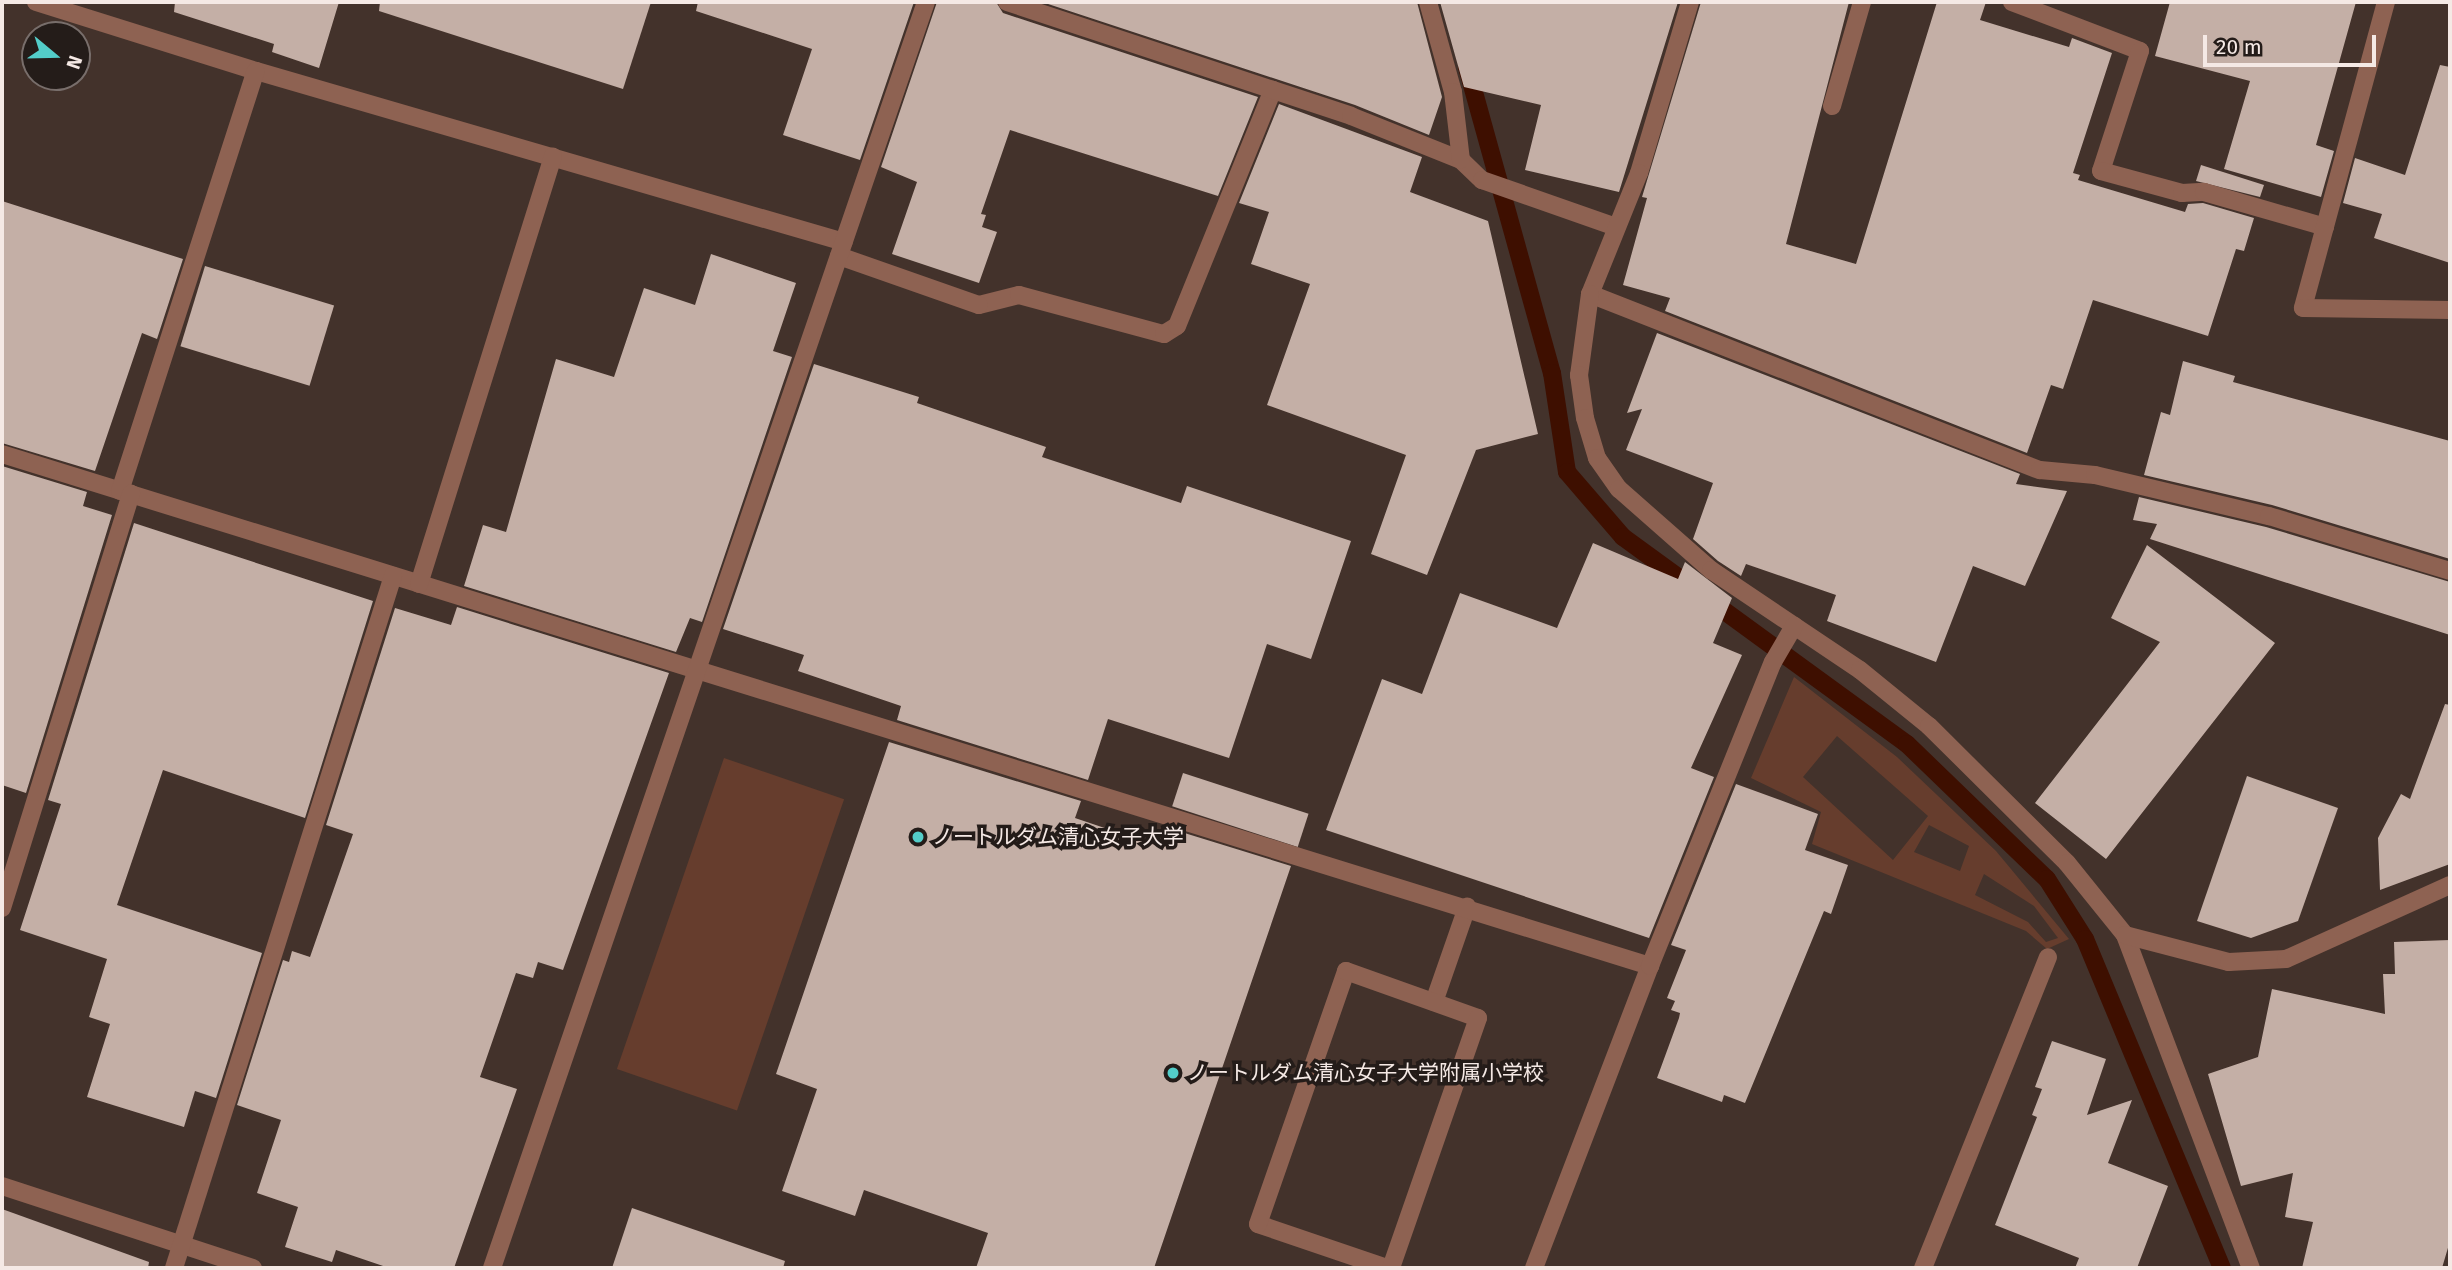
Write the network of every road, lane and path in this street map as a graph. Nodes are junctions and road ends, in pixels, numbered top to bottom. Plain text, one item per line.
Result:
1 (36, 2) edge
2 (926, 2) edge
3 (1007, 2) edge
4 (1429, 2) edge
5 (1690, 2) edge
6 (1862, 2) edge
7 (2011, 2) edge
8 (2386, 2) edge
9 (256, 71) junction
10 (1273, 90) junction
11 (1832, 106) dead end
12 (553, 157) junction
13 (1461, 160) junction
14 (1616, 227) junction
15 (2325, 227) junction
16 (841, 249) junction
17 (1590, 295) junction
18 (2450, 310) edge
19 (2, 454) edge
20 (125, 492) junction
21 (2450, 571) edge
22 (393, 576) junction
23 (419, 584) junction
24 (1789, 632) junction
25 (697, 670) junction
26 (2450, 885) edge
27 (1467, 907) junction
28 (2, 908) edge
29 (2125, 935) junction
30 (2048, 957) dead end
31 (1650, 966) junction
32 (1434, 1002) junction
33 (2, 1186) edge
34 (181, 1245) junction
35 (174, 1268) edge
36 (253, 1268) edge
37 (492, 1268) edge
38 (1389, 1268) edge
39 (1534, 1268) edge
40 (1923, 1268) edge
41 (2251, 1268) edge

1 - 9 street
2 - 16 street
3 - 10 street
4 - 13 street
5 - 14 street
6 - 11 street
7 - 15 street
8 - 15 street
9 - 12 street
9 - 20 street
10 - 13 street
10 - 16 street
12 - 16 street
12 - 23 street
13 - 14 street
14 - 17 street
15 - 18 street
16 - 25 street
17 - 21 street
17 - 24 street
19 - 20 street
20 - 22 street
20 - 28 street
22 - 23 street
22 - 34 street
23 - 25 street
24 - 29 street
24 - 31 street
25 - 27 street
25 - 37 street
26 - 29 street
27 - 31 street
27 - 32 street
29 - 41 street
30 - 40 street
31 - 39 street
32 - 38 street
32 - 38 street
33 - 34 street
34 - 35 street
34 - 36 street

